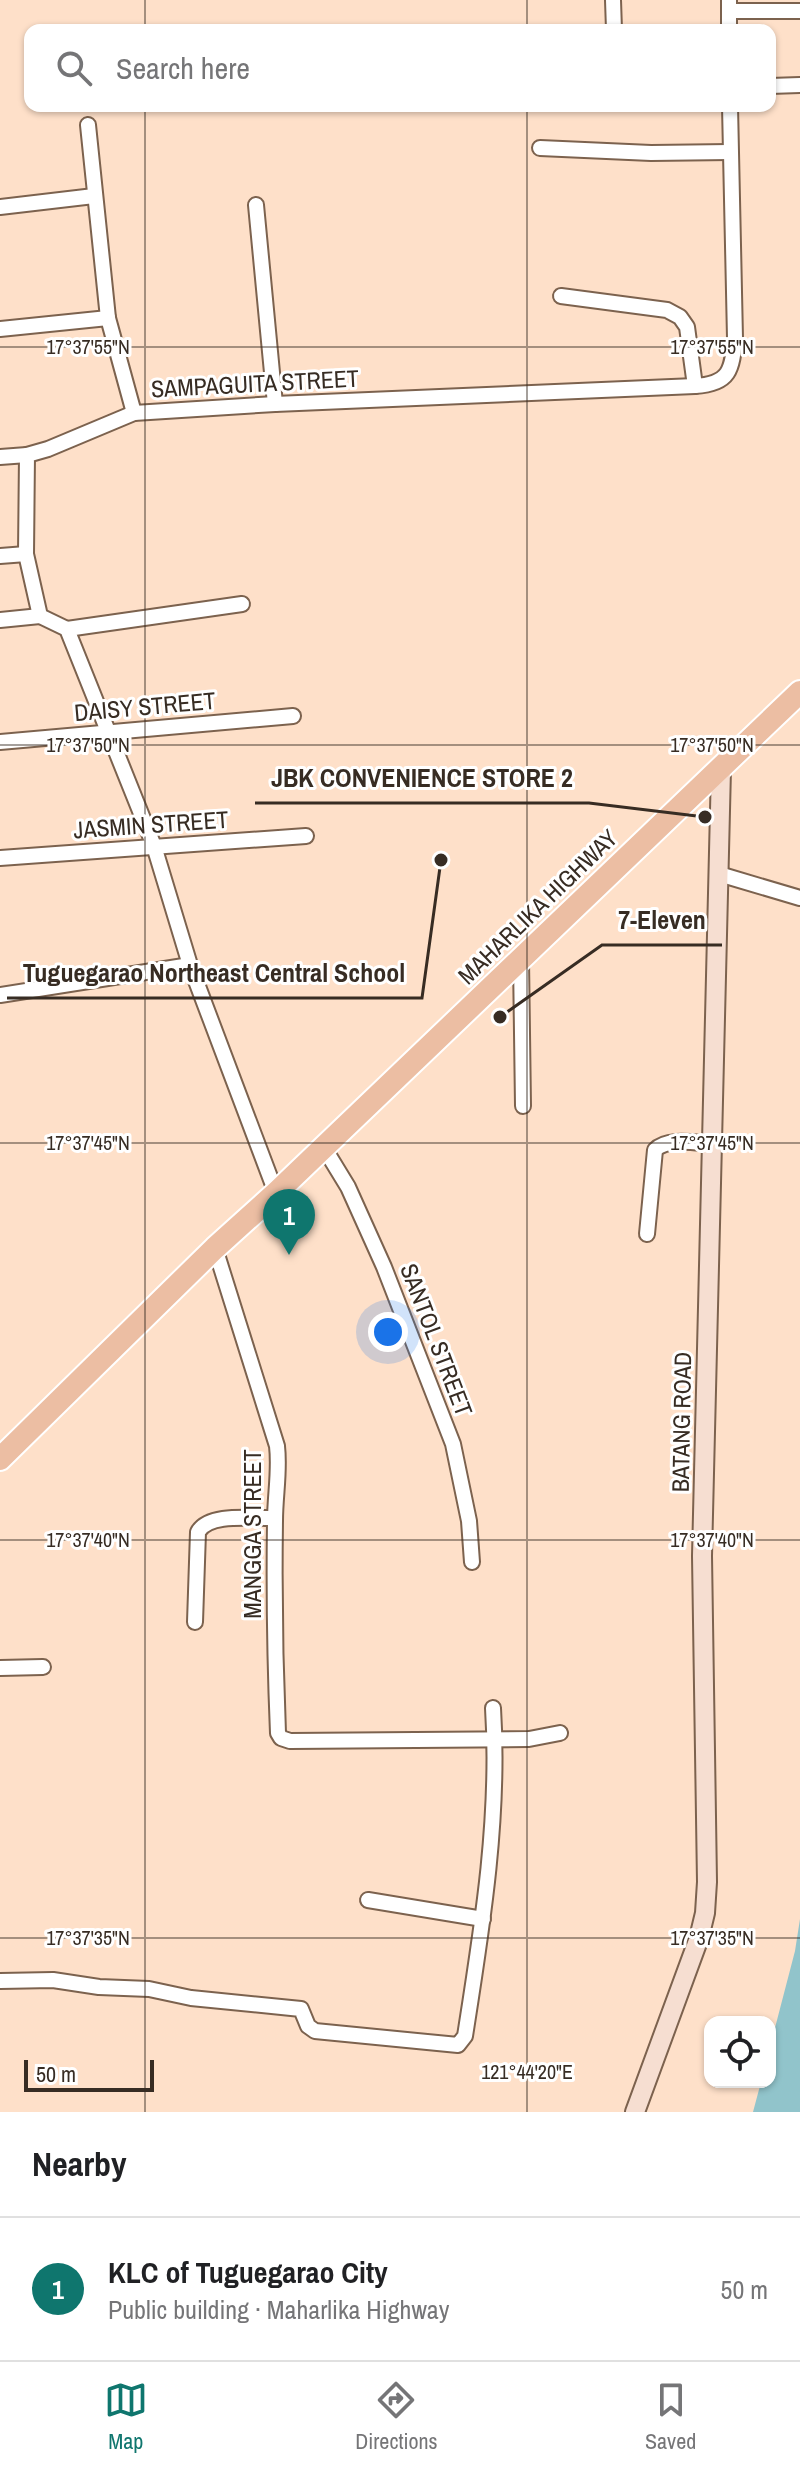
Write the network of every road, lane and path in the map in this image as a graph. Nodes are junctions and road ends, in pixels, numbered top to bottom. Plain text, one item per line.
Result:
1 (613, 0) edge
2 (729, 5) edge
3 (800, 11) edge
4 (614, 24) edge
5 (800, 85) edge
6 (776, 86) edge
7 (730, 112) edge
8 (88, 125) dead end
9 (540, 148) dead end
10 (730, 152) junction
11 (94, 196) junction
12 (256, 205) dead end
13 (0, 207) edge
14 (561, 296) dead end
15 (108, 318) junction
16 (0, 329) edge
17 (695, 386) junction
18 (275, 404) junction
19 (134, 413) junction
20 (27, 455) junction
21 (0, 457) edge
22 (26, 554) junction
23 (0, 556) edge
24 (242, 604) dead end
25 (40, 616) junction
26 (0, 620) edge
27 (67, 629) junction
28 (800, 692) edge
29 (293, 716) dead end
30 (109, 733) junction
31 (0, 742) edge
32 (721, 769) junction
33 (306, 836) dead end
34 (154, 846) junction
35 (0, 858) edge
36 (719, 874) junction
37 (800, 898) edge
38 (521, 960) junction
39 (190, 965) junction
40 (0, 995) edge
41 (523, 1106) dead end
42 (713, 1144) junction
43 (323, 1146) junction
44 (276, 1193) junction
45 (647, 1234) dead end
46 (215, 1248) junction
47 (0, 1459) edge
48 (275, 1518) junction
49 (472, 1562) dead end
50 (195, 1622) dead end
51 (43, 1667) dead end
52 (0, 1668) edge
53 (493, 1708) dead end
54 (560, 1733) dead end
55 (495, 1738) junction
56 (368, 1900) dead end
57 (483, 1919) junction
58 (0, 1981) edge
59 (635, 2112) edge

1 - 4 street
2 - 3 street
5 - 6 street
7 - 10 street, SAMPAGUITA STREET
8 - 11 street
9 - 10 street
10 - 17 street, SAMPAGUITA STREET
11 - 13 street
11 - 15 street
12 - 18 street
14 - 17 street
15 - 16 street
15 - 19 street
17 - 18 street, SAMPAGUITA STREET
18 - 19 street, SAMPAGUITA STREET
19 - 20 street, SAMPAGUITA STREET
20 - 21 street, SAMPAGUITA STREET
20 - 22 street
22 - 23 street
22 - 25 street
24 - 27 street
25 - 26 street
25 - 27 street
27 - 30 street
28 - 32 main road, MAHARLIKA HIGHWAY
29 - 30 street, DAISY STREET
30 - 31 street, DAISY STREET
30 - 34 street
32 - 36 street, BATANG ROAD
32 - 38 main road, MAHARLIKA HIGHWAY
33 - 34 street, JASMIN STREET
34 - 35 street, JASMIN STREET
34 - 39 street
36 - 37 street
36 - 42 street, BATANG ROAD
38 - 41 street
38 - 43 main road, MAHARLIKA HIGHWAY
39 - 40 street
39 - 44 street
42 - 45 street
42 - 59 street, BATANG ROAD
43 - 44 main road, MAHARLIKA HIGHWAY
43 - 49 street, SANTOL STREET
44 - 46 main road, MAHARLIKA HIGHWAY
46 - 47 main road, MAHARLIKA HIGHWAY
46 - 48 street, MANGGA STREET
48 - 50 street
48 - 55 street, MANGGA STREET
51 - 52 street
53 - 55 street
54 - 55 street
55 - 57 street
56 - 57 street
57 - 58 street

